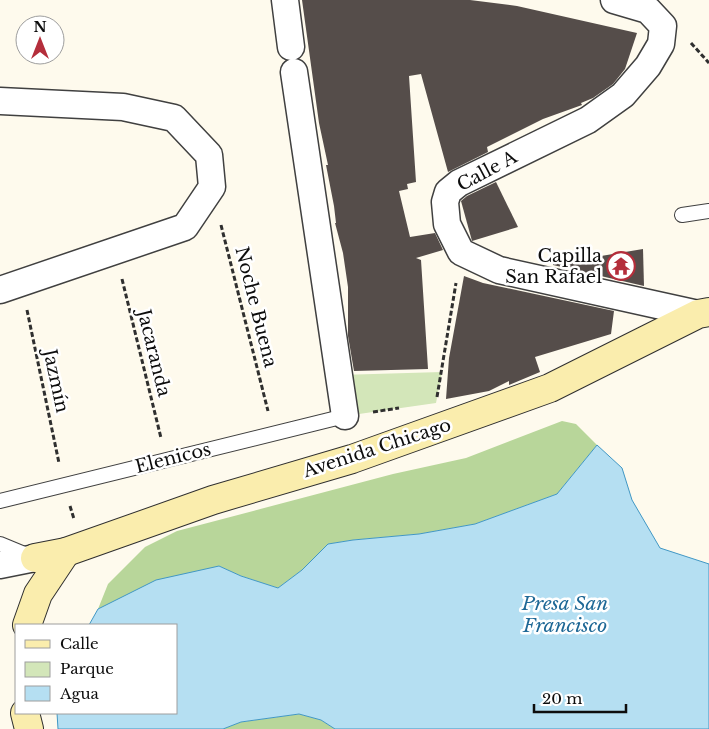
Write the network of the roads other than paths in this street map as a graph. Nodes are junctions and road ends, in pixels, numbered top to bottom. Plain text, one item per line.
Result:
1 (285, 0) edge
2 (614, 0) edge
3 (291, 47) dead end
4 (294, 72) dead end
5 (0, 101) edge
6 (709, 210) edge
7 (682, 215) dead end
8 (11, 286) edge
9 (704, 313) edge
10 (345, 416) joint
11 (0, 501) edge
12 (0, 544) edge
13 (66, 552) junction
14 (35, 558) junction
15 (0, 566) edge
16 (27, 624) edge
17 (25, 714) edge
18 (29, 729) edge

1 - 3 street
2 - 9 street, Calle A
4 - 10 street
5 - 8 street
6 - 7 lane
9 - 13 street, Avenida Chicago
10 - 11 lane, Elenicos
12 - 14 lane
13 - 14 street, Avenida Chicago
13 - 16 street
14 - 15 street
17 - 18 street

